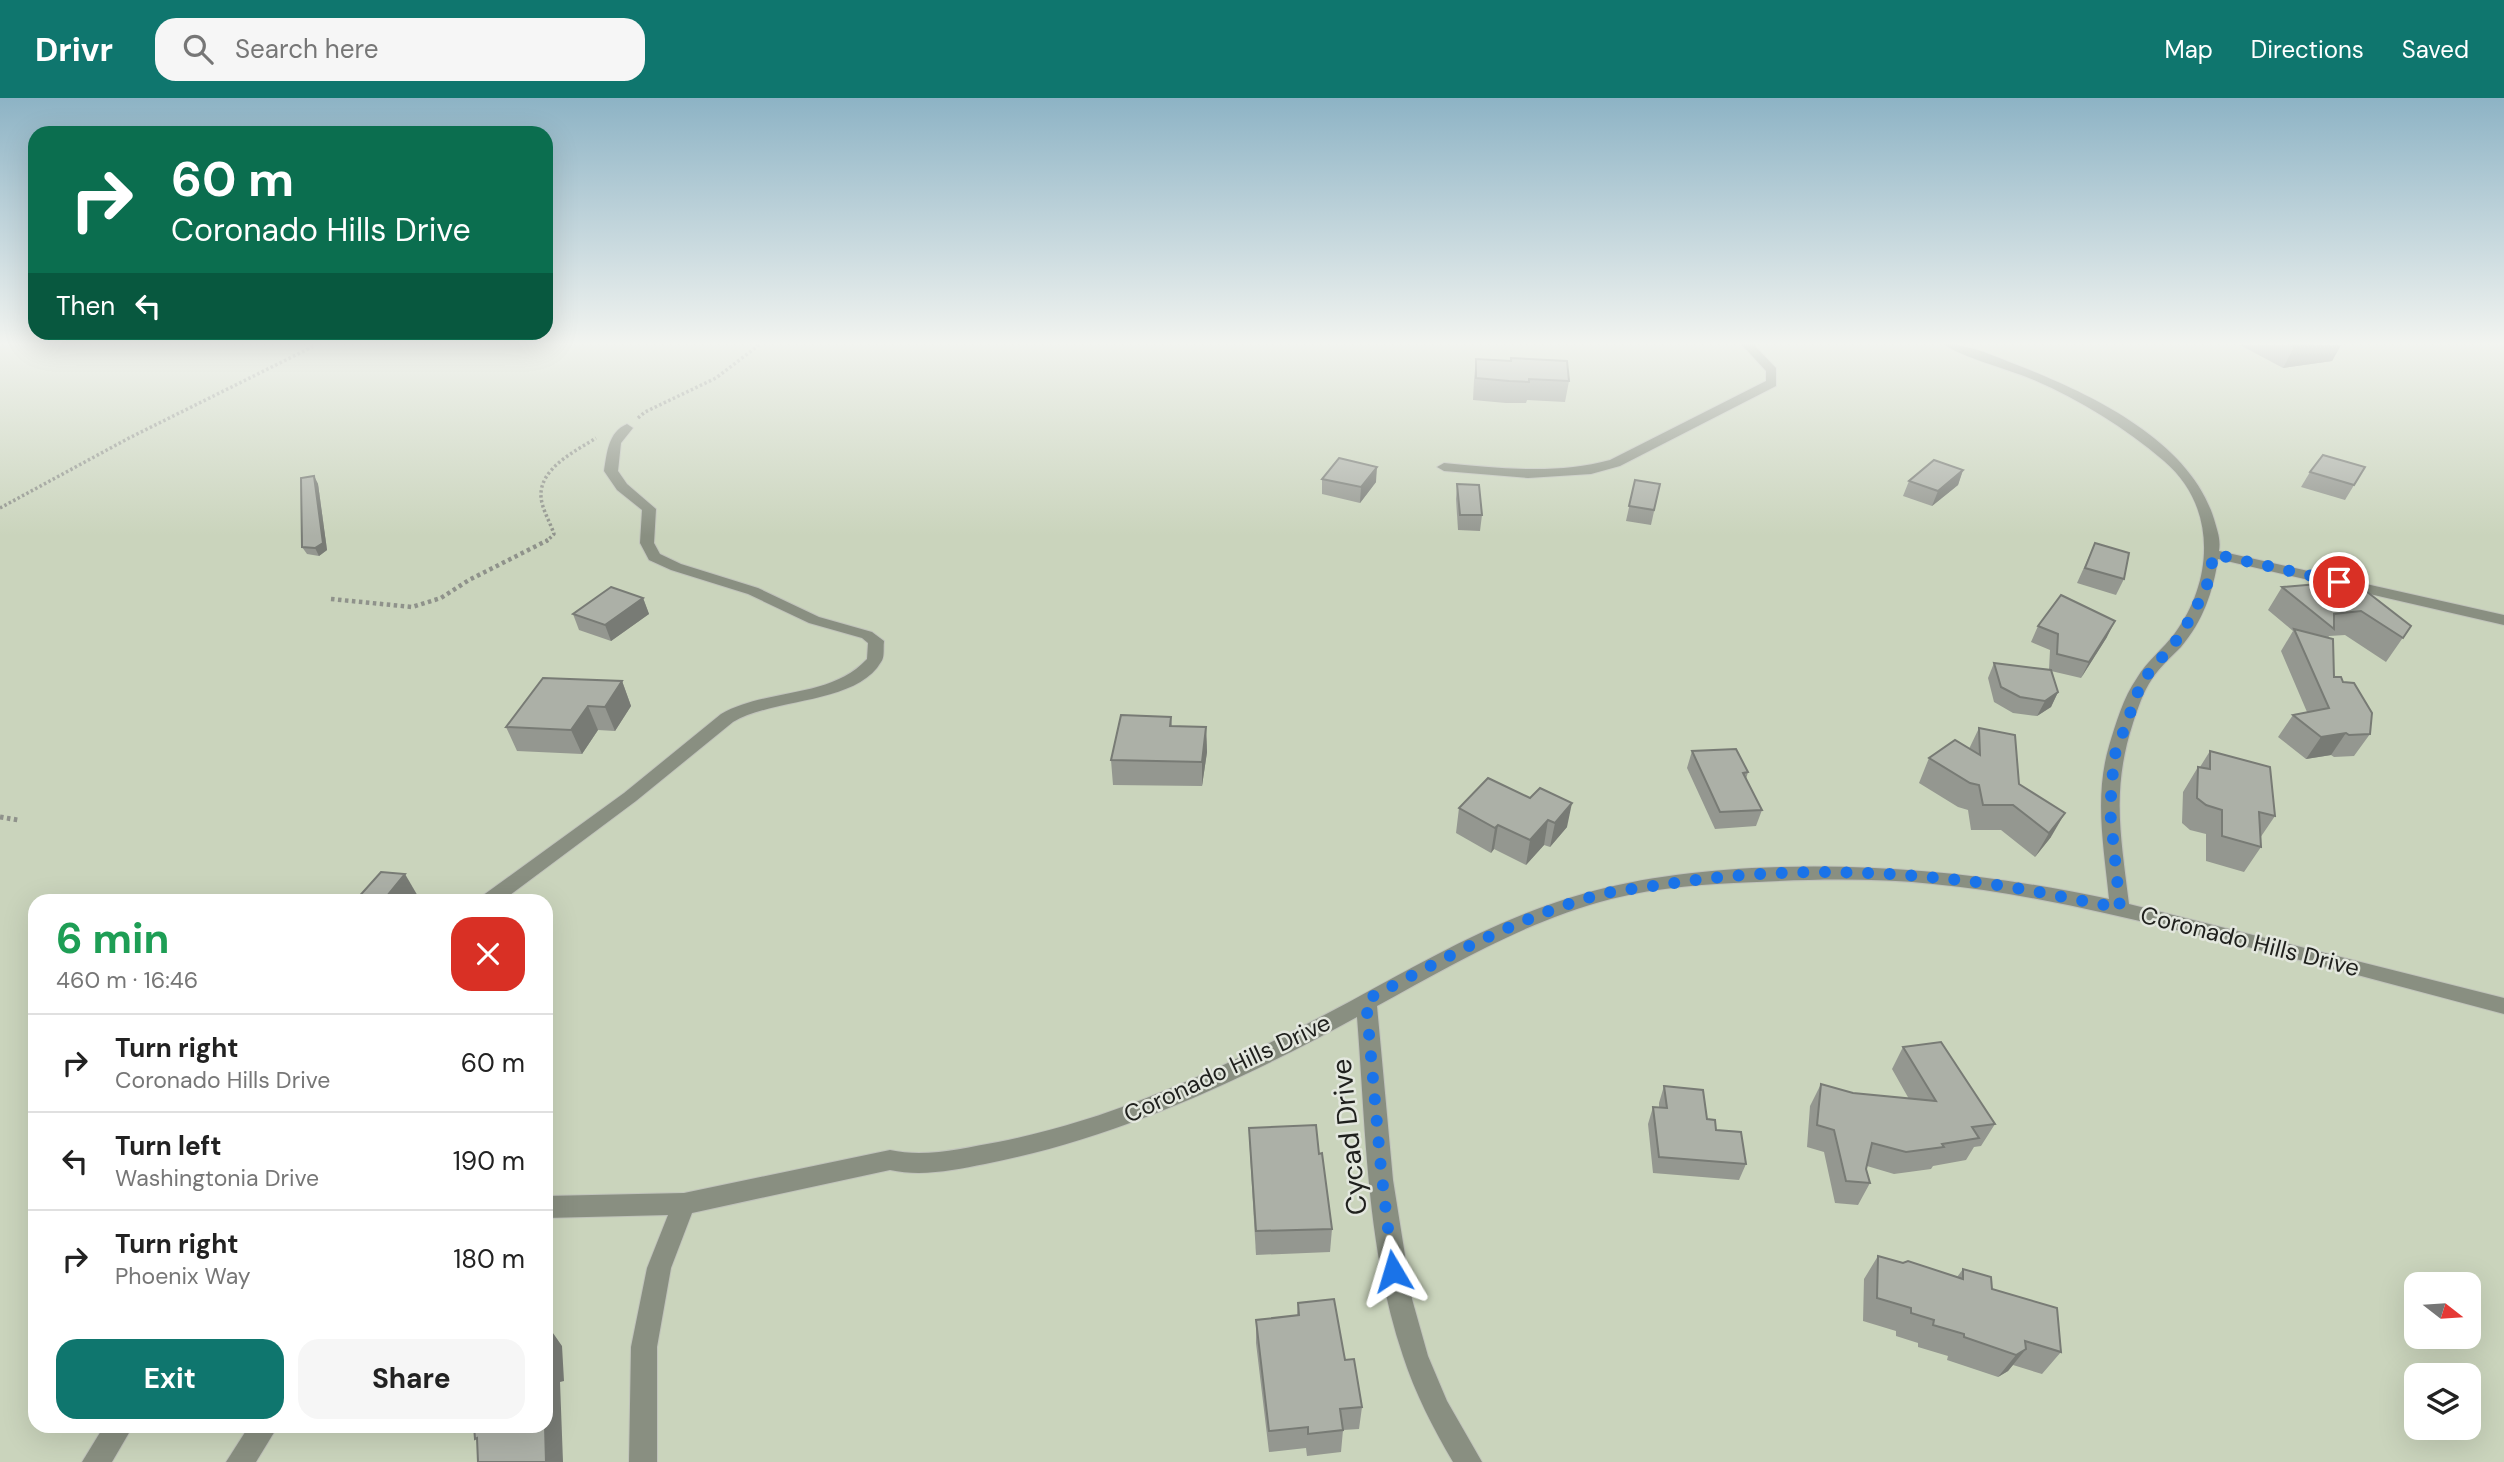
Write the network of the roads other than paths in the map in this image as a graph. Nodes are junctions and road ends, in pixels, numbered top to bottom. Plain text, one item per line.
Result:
1 (1722, 409) edge
2 (2101, 409) edge
3 (627, 428) road end
4 (1444, 467) dead end
5 (2214, 554) junction
6 (2504, 620) edge
7 (498, 894) edge
8 (2120, 908) junction
9 (1366, 1000) junction
10 (2504, 1006) edge
11 (684, 1203) junction
12 (553, 1207) edge
13 (115, 1433) edge
14 (260, 1433) edge
15 (96, 1462) edge
16 (240, 1462) edge
17 (643, 1462) edge
18 (1468, 1462) edge

1 - 4 street
2 - 5 street
3 - 7 street
5 - 6 street
5 - 8 street
8 - 9 street, Coronado Hills Drive
8 - 10 street, Coronado Hills Drive
9 - 11 street, Coronado Hills Drive
9 - 18 street, Cycad Drive
11 - 12 street, Coronado Hills Drive
11 - 17 street
13 - 15 street
14 - 16 street

